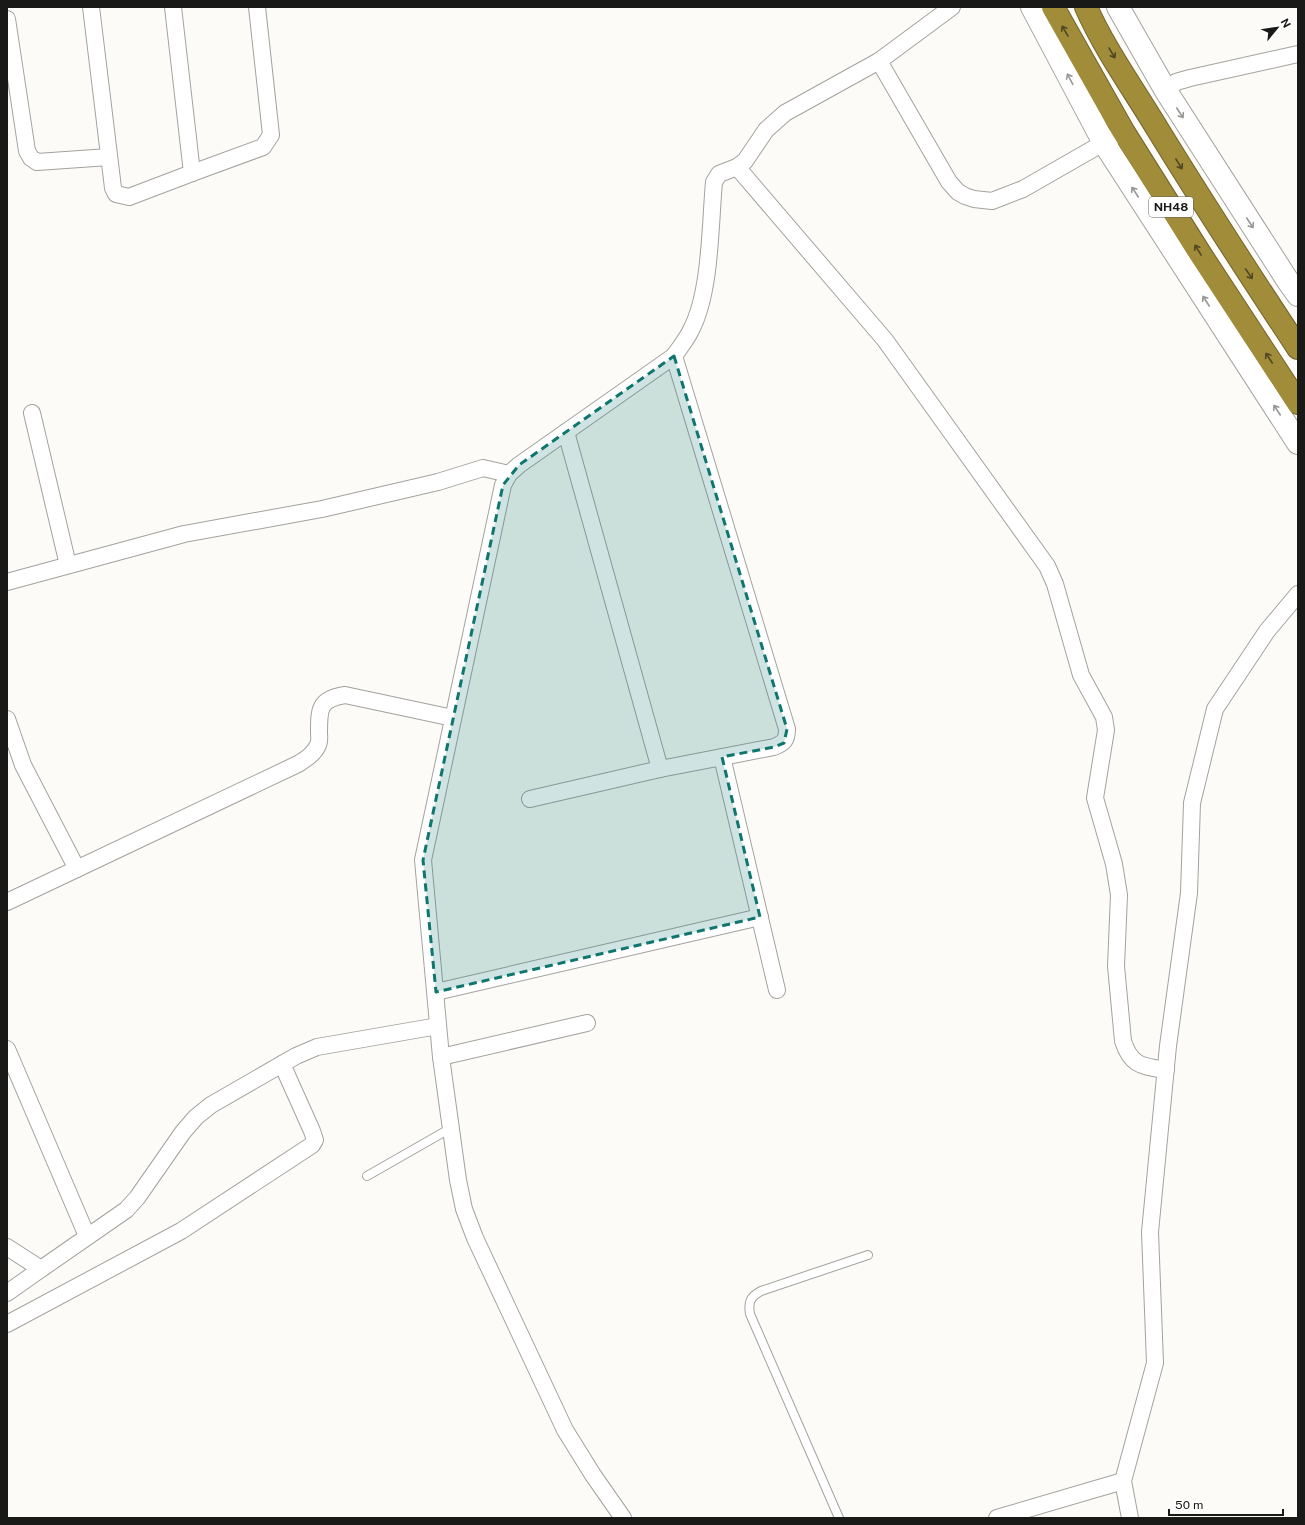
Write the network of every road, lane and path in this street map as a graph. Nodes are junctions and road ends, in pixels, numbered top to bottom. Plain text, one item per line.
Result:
1 (91, 7) edge
2 (172, 7) edge
3 (256, 7) edge
4 (952, 7) edge
5 (1032, 7) edge
6 (1053, 7) edge
7 (1086, 7) edge
8 (1119, 7) edge
9 (7, 19) edge
10 (1298, 54) edge
11 (879, 61) junction
12 (1166, 91) junction
13 (1124, 131) junction
14 (1104, 143) junction
15 (109, 157) junction
16 (737, 167) junction
17 (192, 173) junction
18 (1295, 285) edge
19 (1298, 348) edge
20 (674, 356) junction
21 (1298, 403) edge
22 (32, 413) dead end
23 (566, 432) junction
24 (1298, 443) edge
25 (509, 474) junction
26 (68, 565) junction
27 (7, 582) edge
28 (1298, 594) edge
29 (453, 718) junction
30 (7, 719) edge
31 (722, 757) junction
32 (660, 769) junction
33 (530, 799) dead end
34 (76, 869) junction
35 (7, 902) edge
36 (760, 917) junction
37 (777, 990) dead end
38 (436, 992) junction
39 (587, 1023) dead end
40 (438, 1026) junction
41 (7, 1049) edge
42 (441, 1057) junction
43 (282, 1064) junction
44 (1166, 1070) junction
45 (451, 1128) junction
46 (367, 1176) dead end
47 (87, 1236) junction
48 (7, 1247) edge
49 (868, 1255) dead end
50 (41, 1269) junction
51 (7, 1293) edge
52 (7, 1324) edge
53 (1123, 1480) junction
54 (623, 1518) edge
55 (839, 1518) edge
56 (997, 1518) edge
57 (1130, 1518) edge

1 - 15 street
2 - 17 street
3 - 17 street
4 - 11 street
14 -> 5 street
13 -> 6 highway, NH48
7 -> 19 highway, NH48
8 - 12 street
9 - 15 street
10 - 12 street
11 - 14 street
11 - 16 street
12 -> 18 street
13 - 14 street
21 -> 13 highway, NH48
24 -> 14 street
15 - 17 street
16 - 20 street
16 - 44 street
20 - 23 street
20 - 31 street
22 - 26 street
23 - 25 street
23 - 32 street
25 - 26 street
25 - 29 street
26 - 27 street
28 - 44 street
29 - 34 street
29 - 38 street
30 - 34 street
31 - 32 street
31 - 36 street
32 - 33 street
34 - 35 street
36 - 37 street
36 - 38 street
38 - 40 street
39 - 42 street
40 - 42 street
40 - 43 street
41 - 47 street
42 - 45 street
43 - 47 street
43 - 52 street
44 - 53 street
45 - 46 lane
45 - 54 street
47 - 50 street
48 - 50 street
49 - 55 lane
50 - 51 street
53 - 56 street
53 - 57 street

